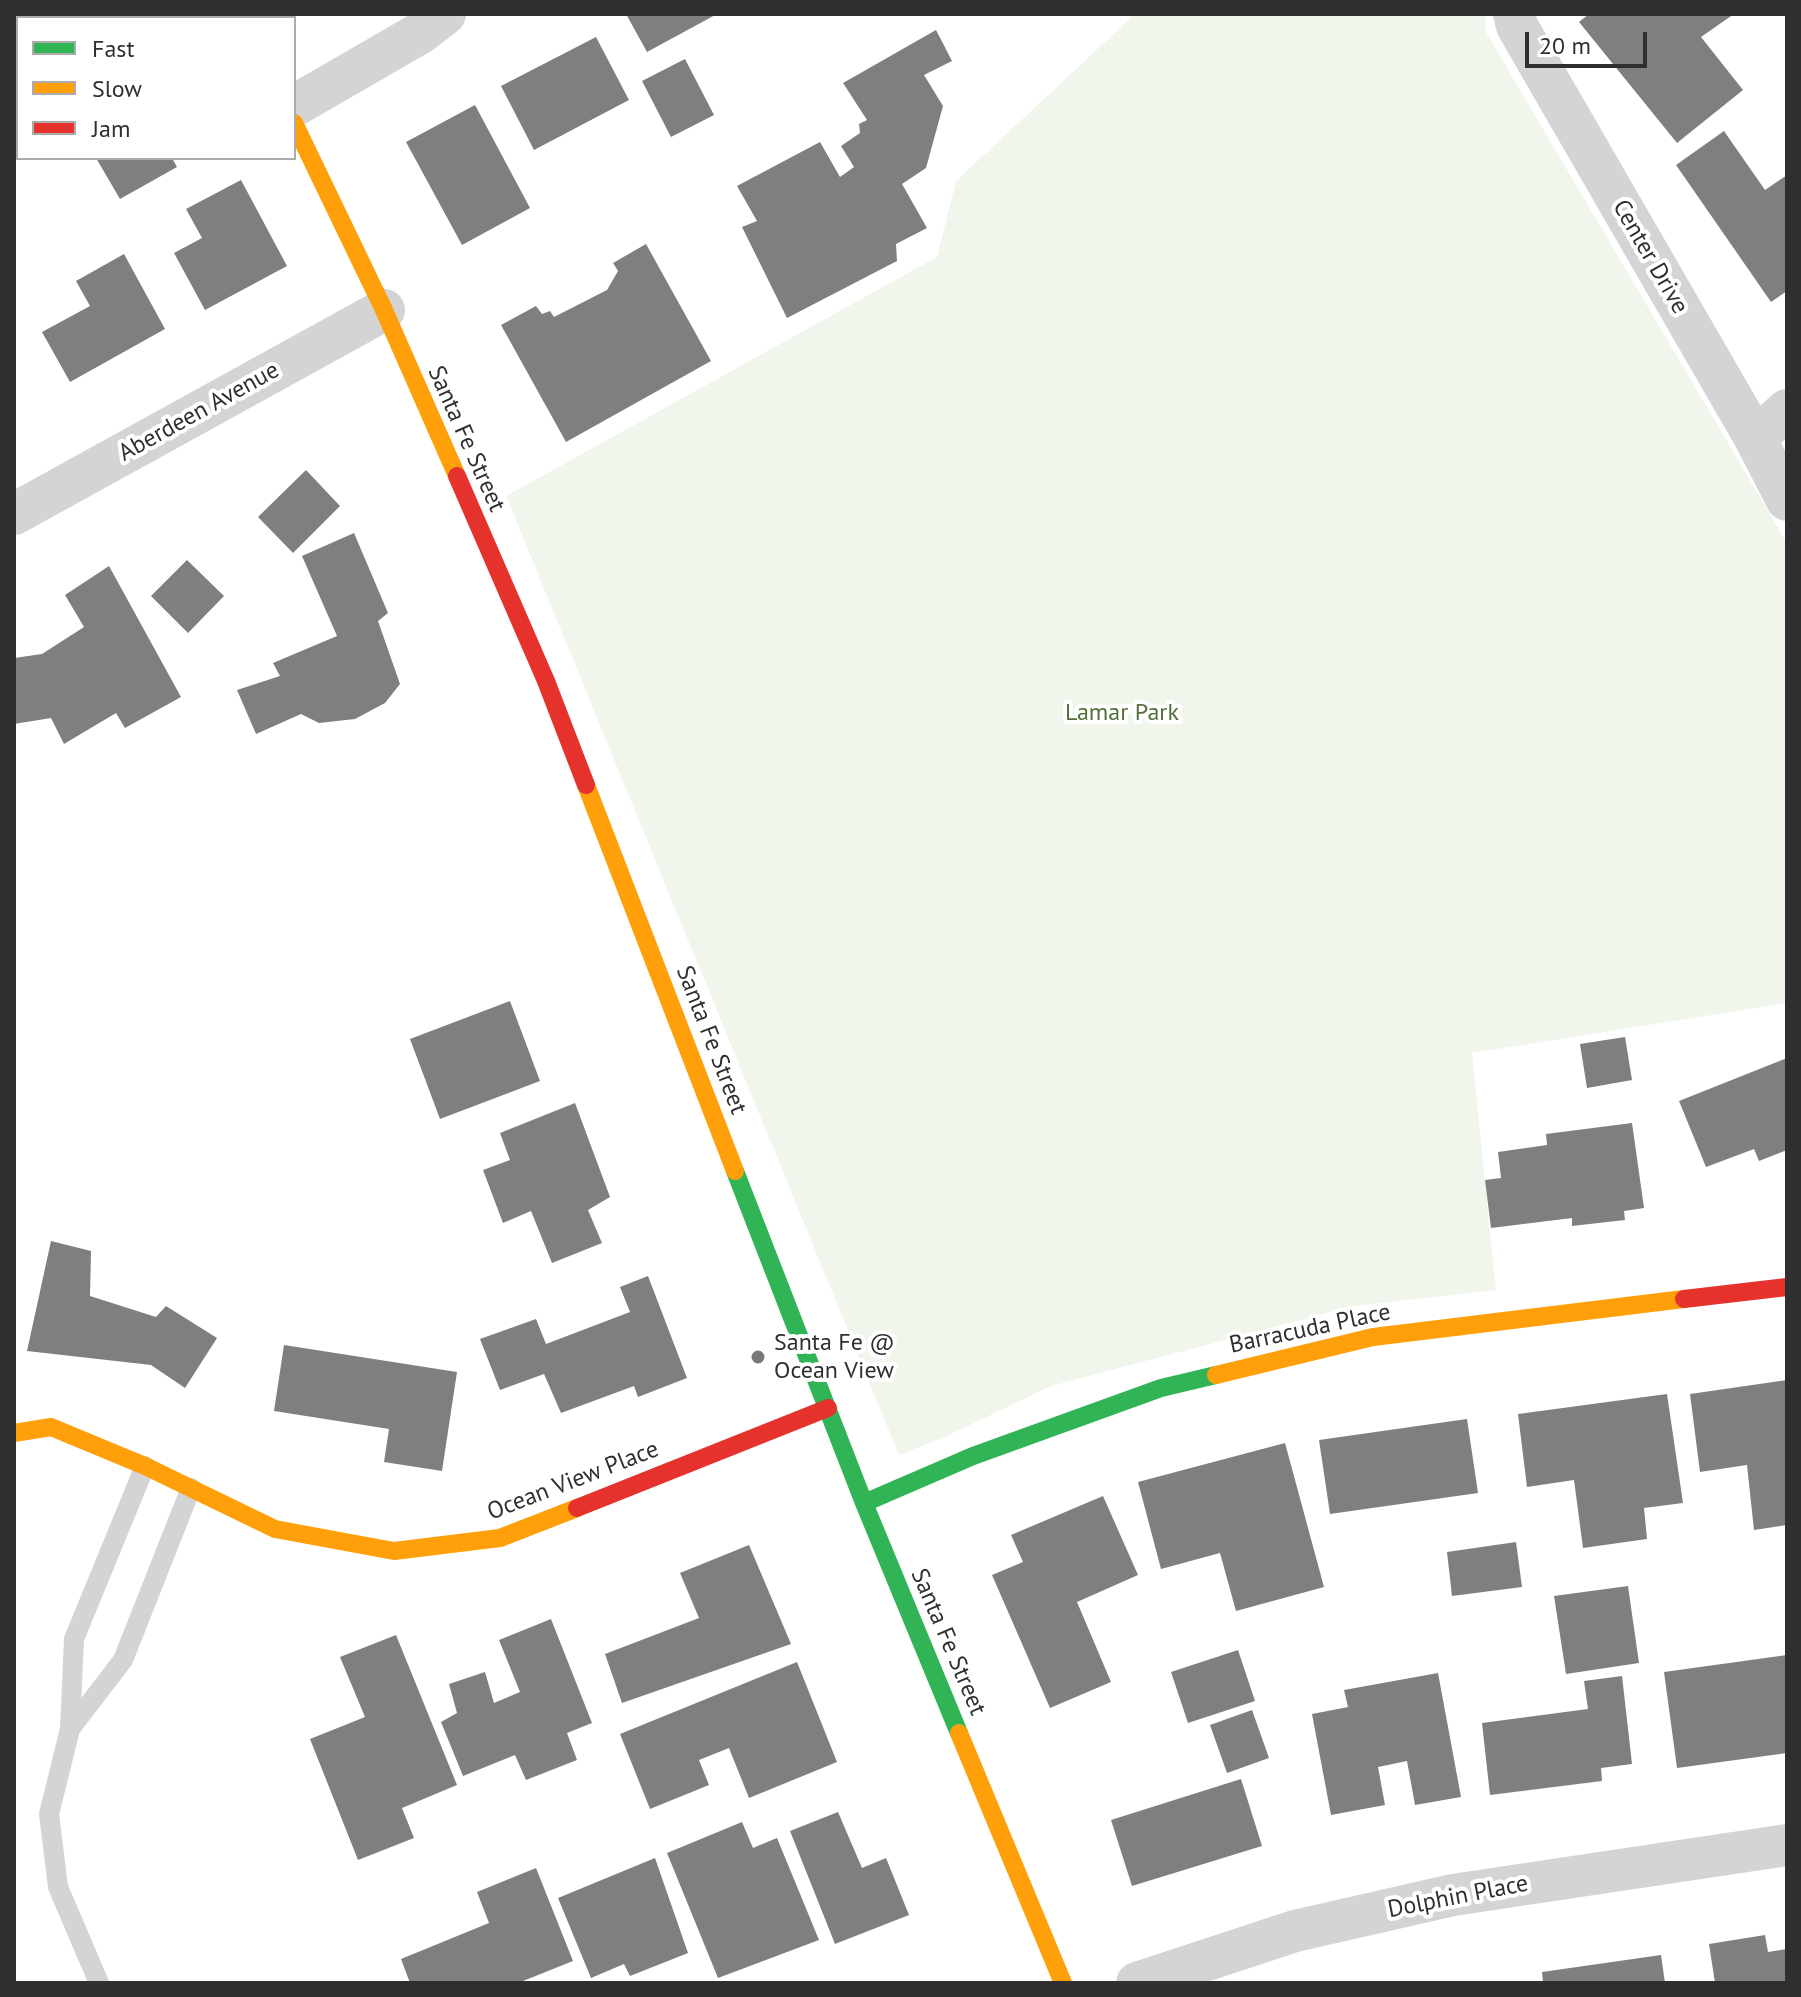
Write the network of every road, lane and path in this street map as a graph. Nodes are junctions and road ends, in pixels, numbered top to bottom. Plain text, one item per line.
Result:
1 (445, 14) edge
2 (1514, 14) edge
3 (296, 105) edge
4 (296, 127) edge
5 (384, 310) junction
6 (1787, 410) edge
7 (1755, 438) junction
8 (1787, 500) edge
9 (14, 514) edge
10 (1787, 1287) edge
11 (828, 1408) junction
12 (14, 1433) edge
13 (145, 1466) junction
14 (191, 1488) junction
15 (864, 1503) junction
16 (70, 1729) junction
17 (1787, 1845) edge
18 (99, 1983) edge
19 (1063, 1983) edge
20 (1137, 1983) edge

1 - 3 street
2 - 7 street, Center Drive
4 - 5 street, Santa Fe Street
5 - 9 street, Aberdeen Avenue
5 - 11 street, Santa Fe Street
6 - 7 street
7 - 8 street, Center Drive
10 - 15 street, Barracuda Place
11 - 14 street, Ocean View Place
11 - 15 street, Santa Fe Street
12 - 13 street, Ocean View Place
13 - 14 street, Ocean View Place
13 - 16 lane
14 - 16 lane
15 - 19 street, Santa Fe Street
16 - 18 lane
17 - 20 street, Dolphin Place

